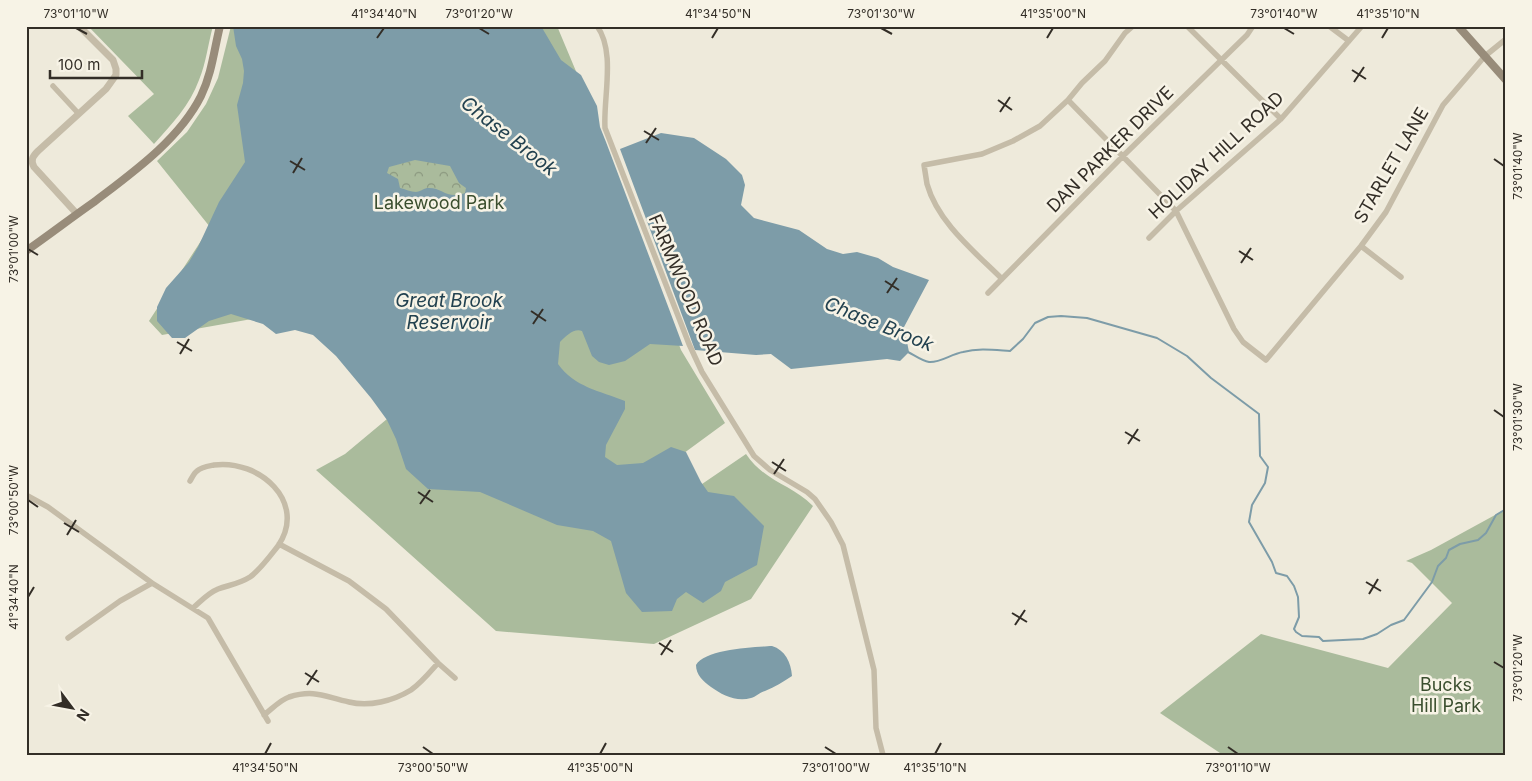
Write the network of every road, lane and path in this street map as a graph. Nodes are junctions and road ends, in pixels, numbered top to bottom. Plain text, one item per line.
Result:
1 (79, 26) edge
2 (220, 26) edge
3 (597, 26) edge
4 (1133, 26) edge
5 (1187, 26) edge
6 (1253, 26) edge
7 (1329, 26) edge
8 (1362, 26) edge
9 (1458, 26) edge
10 (1506, 39) edge
11 (1349, 41) junction
12 (1485, 56) junction
13 (1222, 60) junction
14 (1506, 80) edge
15 (53, 86) dead end
16 (1068, 100) junction
17 (78, 113) junction
18 (1281, 119) junction
19 (1123, 156) junction
20 (29, 160) edge
21 (1176, 211) junction
22 (77, 214) junction
23 (1149, 238) dead end
24 (1361, 246) junction
25 (26, 251) edge
26 (1402, 277) dead end
27 (1002, 279) junction
28 (988, 293) dead end
29 (190, 480) dead end
30 (26, 495) edge
31 (279, 544) junction
32 (152, 583) junction
33 (194, 608) junction
34 (68, 638) dead end
35 (438, 663) junction
36 (455, 678) dead end
37 (264, 714) junction
38 (268, 721) dead end
39 (883, 755) edge

1 - 17 street
2 - 22 main road
3 - 39 street, FARMWOOD ROAD
4 - 16 street
5 - 13 street
6 - 13 street, DAN PARKER DRIVE
7 - 11 street
8 - 11 street, HOLIDAY HILL ROAD
9 - 12 main road
10 - 12 street, STARLET LANE
11 - 18 street, HOLIDAY HILL ROAD
12 - 14 main road
12 - 24 street, STARLET LANE
13 - 18 street
13 - 19 street, DAN PARKER DRIVE
15 - 17 street
16 - 19 street
16 - 27 street
17 - 20 street
18 - 21 street, HOLIDAY HILL ROAD
19 - 21 street
19 - 27 street, DAN PARKER DRIVE
20 - 22 street
21 - 23 street, HOLIDAY HILL ROAD
21 - 24 street, STARLET LANE
22 - 25 main road
24 - 26 street
27 - 28 street, DAN PARKER DRIVE
29 - 31 street
30 - 32 street
31 - 33 street
31 - 35 street
32 - 33 street
32 - 34 street
33 - 37 street
35 - 36 street
35 - 37 street
37 - 38 street

